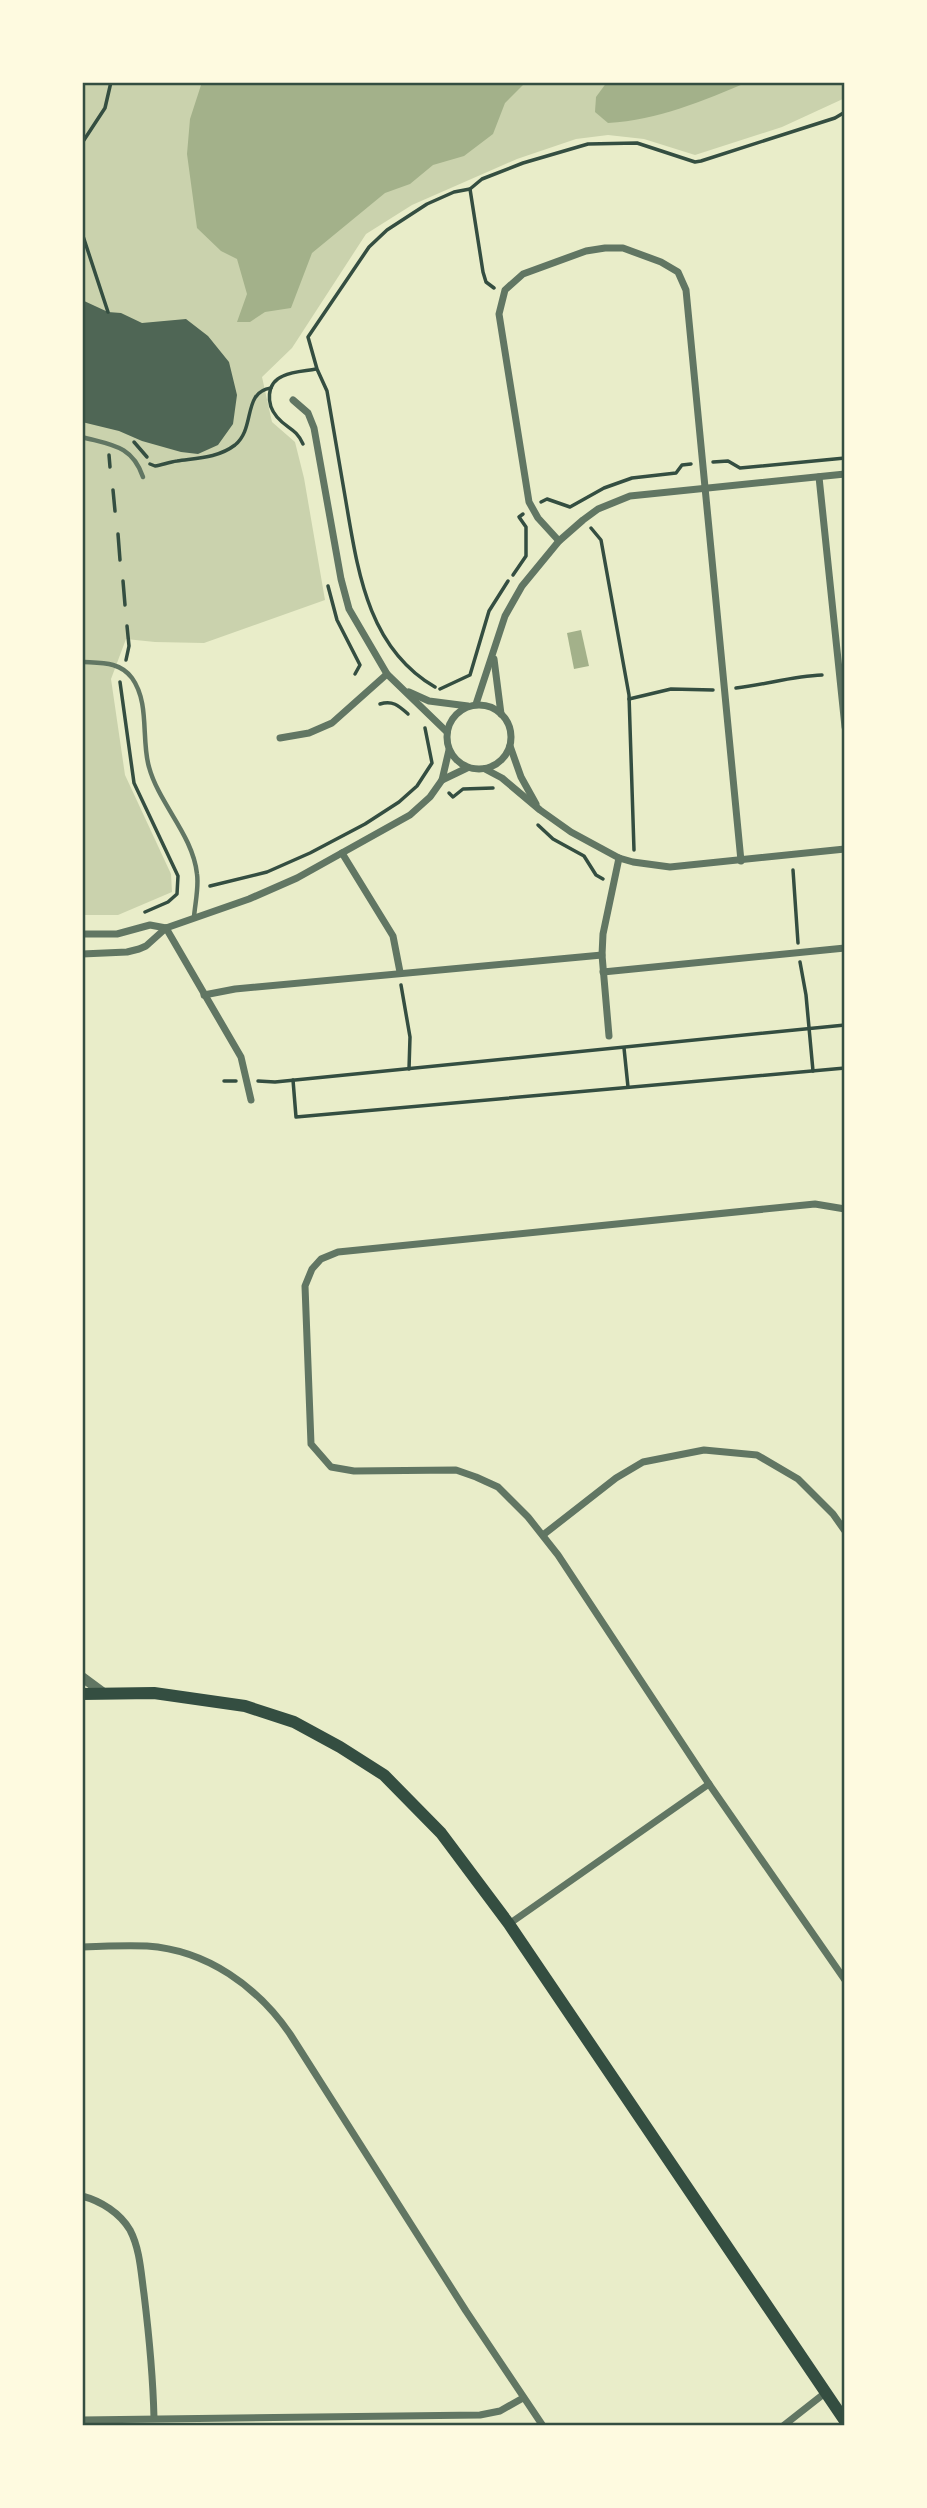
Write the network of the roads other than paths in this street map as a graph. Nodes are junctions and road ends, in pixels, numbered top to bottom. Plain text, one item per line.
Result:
1 (293, 400) dead end
2 (82, 437) edge
3 (845, 474) edge
4 (143, 477) dead end
5 (819, 478) junction
6 (705, 487) junction
7 (559, 541) junction
8 (493, 654) junction
9 (84, 662) dead end
10 (842, 673) edge
11 (387, 674) junction
12 (405, 691) junction
13 (472, 705) junction
14 (501, 713) junction
15 (845, 727) edge
16 (447, 732) junction
17 (280, 738) dead end
18 (510, 746) junction
19 (449, 750) junction
20 (467, 768) junction
21 (485, 769) junction
22 (441, 783) junction
23 (540, 810) junction
24 (845, 849) edge
25 (342, 853) junction
26 (619, 858) junction
27 (741, 862) junction
28 (194, 917) junction
29 (166, 928) junction
30 (82, 934) edge
31 (845, 948) edge
32 (82, 954) edge
33 (601, 955) junction
34 (400, 972) junction
35 (603, 972) junction
36 (204, 995) junction
37 (609, 1036) dead end
38 (251, 1101) dead end
39 (845, 1209) edge
40 (845, 1531) edge
41 (543, 1535) junction
42 (82, 1677) edge
43 (82, 1694) edge
44 (105, 1694) junction
45 (709, 1784) junction
46 (509, 1924) junction
47 (82, 1947) edge
48 (845, 1980) edge
49 (82, 2196) edge
50 (825, 2393) junction
51 (523, 2398) junction
52 (154, 2418) junction
53 (82, 2420) edge
54 (845, 2421) edge
55 (543, 2426) edge
56 (783, 2426) edge

1 - 11 street
2 - 4 lane
3 - 5 street
5 - 6 street
5 - 10 street
6 - 7 street
6 - 7 street
6 - 27 street
7 - 8 street
8 - 13 street
8 - 14 street
9 - 28 lane
10 - 15 street
11 - 12 street
11 - 17 street
12 - 13 street
12 - 16 street
13 - 14 street
13 - 16 street
14 - 18 street
16 - 19 street
18 - 21 street
18 - 23 street
19 - 20 street
19 - 22 street
20 - 21 street
20 - 22 street
21 - 23 street
22 - 25 street
23 - 26 street
24 - 27 street
25 - 28 street
25 - 34 street
26 - 27 street
26 - 33 street
28 - 29 street
29 - 30 street
29 - 32 street
29 - 36 street
31 - 35 street
33 - 34 street
33 - 35 street
34 - 36 street
35 - 37 street
36 - 38 street
39 - 41 street
40 - 41 street
41 - 45 street
42 - 44 street
43 - 44 main road
44 - 46 main road
45 - 46 street
45 - 48 street
46 - 50 main road
47 - 51 street
49 - 52 street
50 - 54 main road
50 - 56 street
51 - 52 street
51 - 55 street
52 - 53 street

